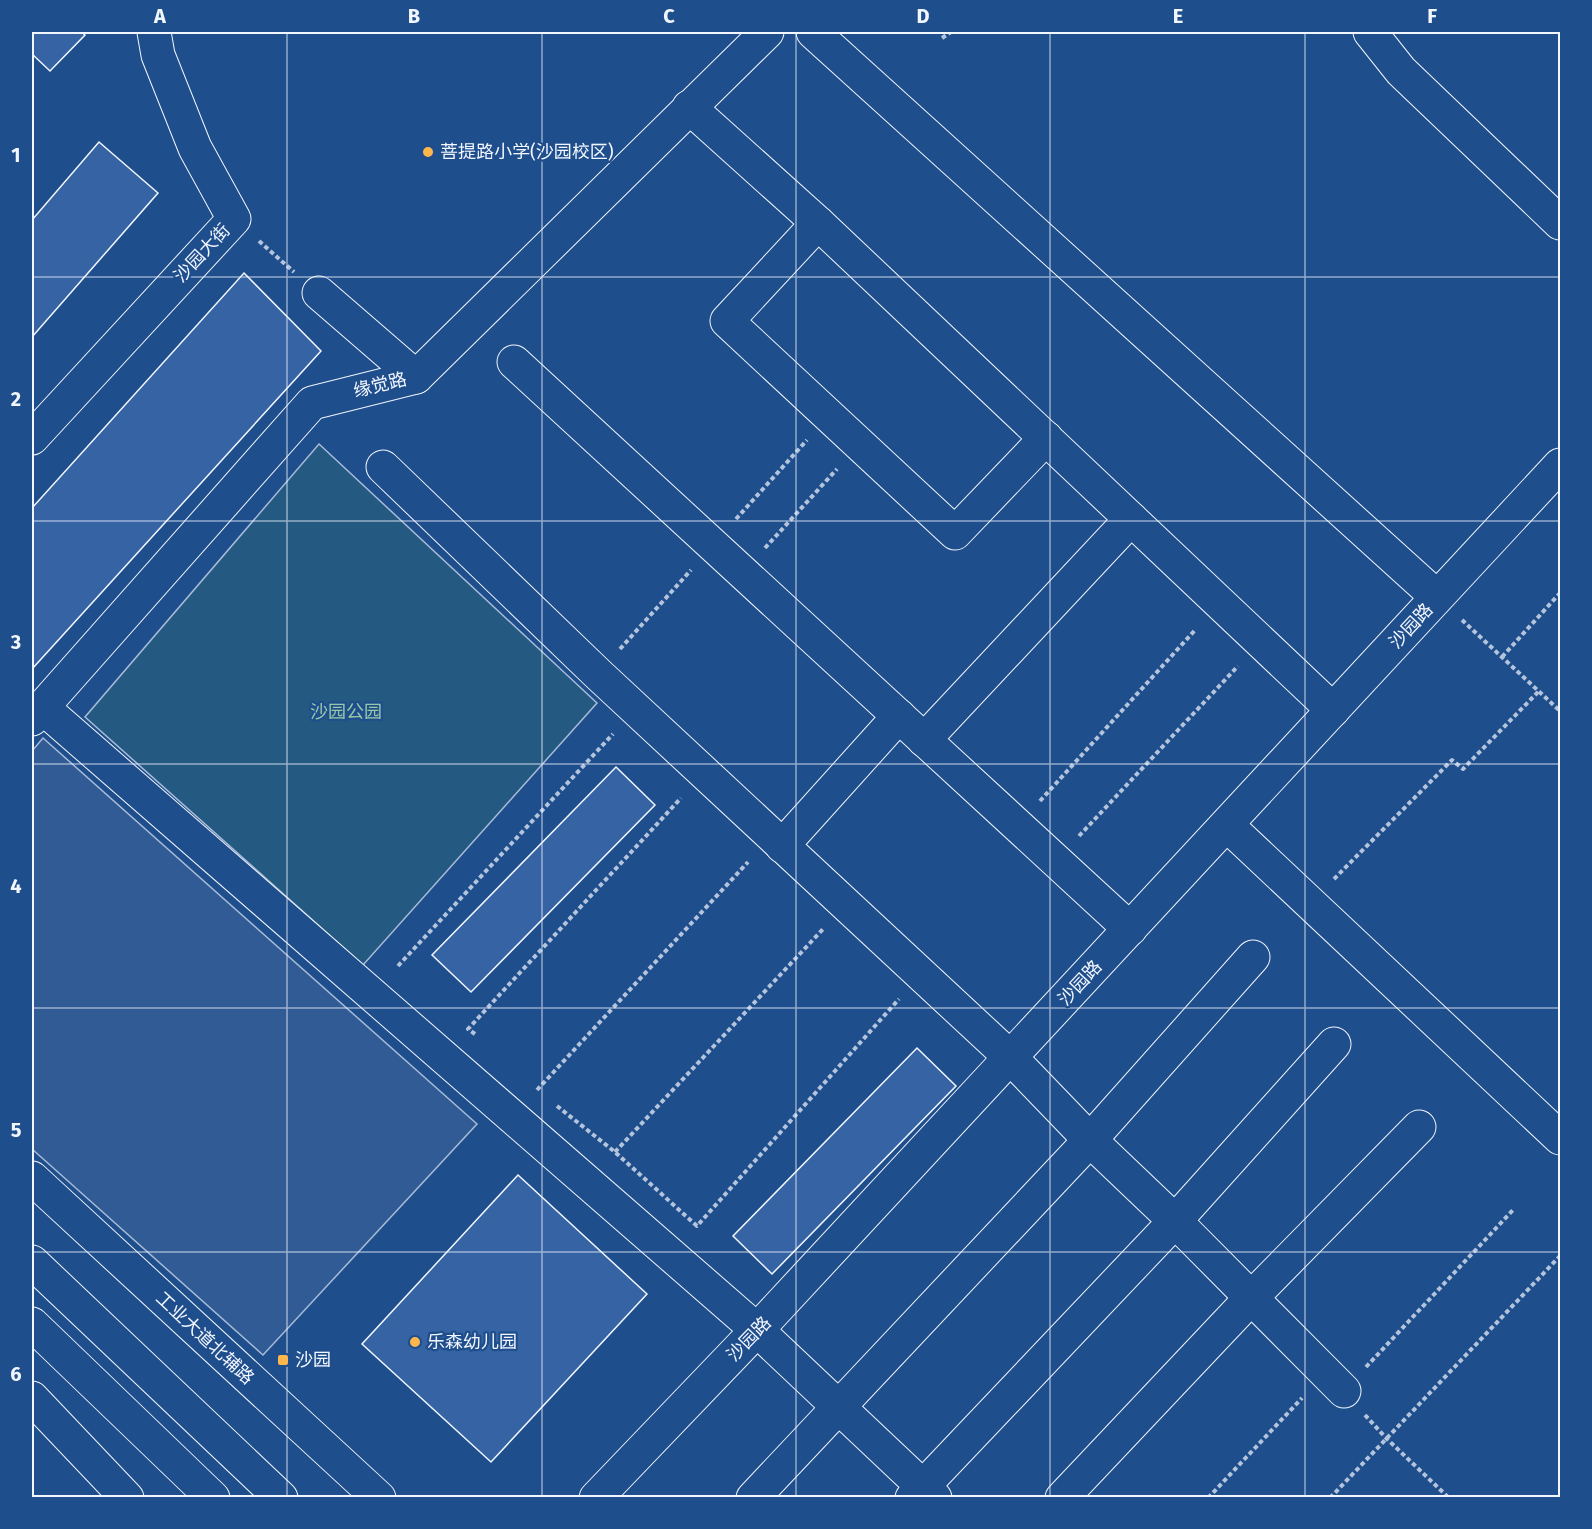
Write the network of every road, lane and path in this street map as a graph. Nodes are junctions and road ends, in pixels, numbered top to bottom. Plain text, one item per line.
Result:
1 (154, 32) edge
2 (767, 32) edge
3 (813, 32) edge
4 (951, 32) edge
5 (1370, 32) edge
6 (942, 38) dead end
7 (689, 107) junction
8 (234, 219) junction
9 (818, 223) junction
10 (1560, 223) edge
11 (319, 293) joint
12 (514, 362) dead end
13 (416, 377) junction
14 (829, 415) junction
15 (32, 438) edge
16 (1046, 438) junction
17 (860, 444) junction
18 (1560, 465) edge
19 (383, 467) dead end
20 (1131, 519) junction
21 (713, 546) junction
22 (743, 573) junction
23 (1560, 593) edge
24 (1437, 597) junction
25 (1220, 603) junction
26 (1262, 642) junction
27 (1502, 657) junction
28 (597, 674) junction
29 (1539, 691) junction
30 (636, 710) junction
31 (1333, 710) junction
32 (1560, 711) edge
33 (37, 713) edge
34 (898, 716) junction
35 (924, 740) junction
36 (704, 773) junction
37 (1227, 825) junction
38 (1018, 826) junction
39 (777, 841) junction
40 (1055, 861) junction
41 (1310, 903) junction
42 (846, 905) junction
43 (1130, 929) junction
44 (1253, 957) dead end
45 (398, 966) dead end
46 (921, 974) junction
47 (477, 1036) dead end
48 (1334, 1044) dead end
49 (1011, 1058) junction
50 (528, 1083) dead end
51 (537, 1090) junction
52 (546, 1097) dead end
53 (554, 1104) dead end
54 (1419, 1127) dead end
55 (1560, 1138) edge
56 (1090, 1140) junction
57 (615, 1152) junction
58 (32, 1178) edge
59 (1513, 1210) dead end
60 (1175, 1221) junction
61 (1560, 1256) edge
62 (32, 1262) edge
63 (1251, 1298) junction
64 (32, 1324) edge
65 (758, 1330) junction
66 (1335, 1382) junction
67 (32, 1398) edge
68 (837, 1406) junction
69 (1386, 1438) junction
70 (923, 1494) edge
71 (127, 1497) edge
72 (213, 1497) edge
73 (281, 1497) edge
74 (379, 1497) edge
75 (596, 1497) edge
76 (753, 1497) edge
77 (1062, 1497) edge
78 (1208, 1497) edge
79 (1330, 1497) edge
80 (1449, 1497) edge

1 - 8 street, 沙园大街
2 - 7 street, 缘觉路
3 - 24 street
4 - 6 path
5 - 10 street
7 - 9 street
7 - 13 street, 缘觉路
8 - 11 path
8 - 15 street, 沙园大街
9 - 14 street
9 - 16 street
11 - 13 street
12 - 21 street
13 - 33 street, 缘觉路
14 - 17 street
14 - 21 path
16 - 17 street
16 - 20 street
17 - 22 path
18 - 24 street, 沙园路
19 - 28 street
20 - 25 street
20 - 35 street
21 - 22 street
21 - 28 path
22 - 34 street
23 - 27 path
24 - 27 path
24 - 31 street, 沙园路
25 - 26 street
25 - 38 path
26 - 31 street
26 - 40 path
27 - 29 path
28 - 30 street
29 - 32 path
29 - 41 path
30 - 36 street
30 - 45 path
31 - 37 street, 沙园路
33 - 65 street
34 - 35 street
34 - 39 street
35 - 38 street
36 - 39 street
36 - 47 path
37 - 41 street
37 - 43 street, 沙园路
38 - 40 street
39 - 42 street
39 - 51 path
40 - 43 street
41 - 55 street
42 - 46 street
42 - 57 path
43 - 49 street, 沙园路
44 - 56 street
46 - 49 street
46 - 57 path
48 - 60 street
49 - 56 street
49 - 65 street, 沙园路
50 - 51 path
51 - 52 path
53 - 57 path
54 - 63 street
56 - 60 street
56 - 68 street
58 - 74 street, 工业大道北辅路
59 - 66 path
60 - 63 street
60 - 70 street
61 - 69 path
62 - 73 street
63 - 66 street
63 - 77 street
64 - 72 street
65 - 68 street
65 - 75 street, 沙园路
66 - 69 path
66 - 78 path
67 - 71 street
68 - 70 street
68 - 76 street
69 - 79 path
69 - 80 path

